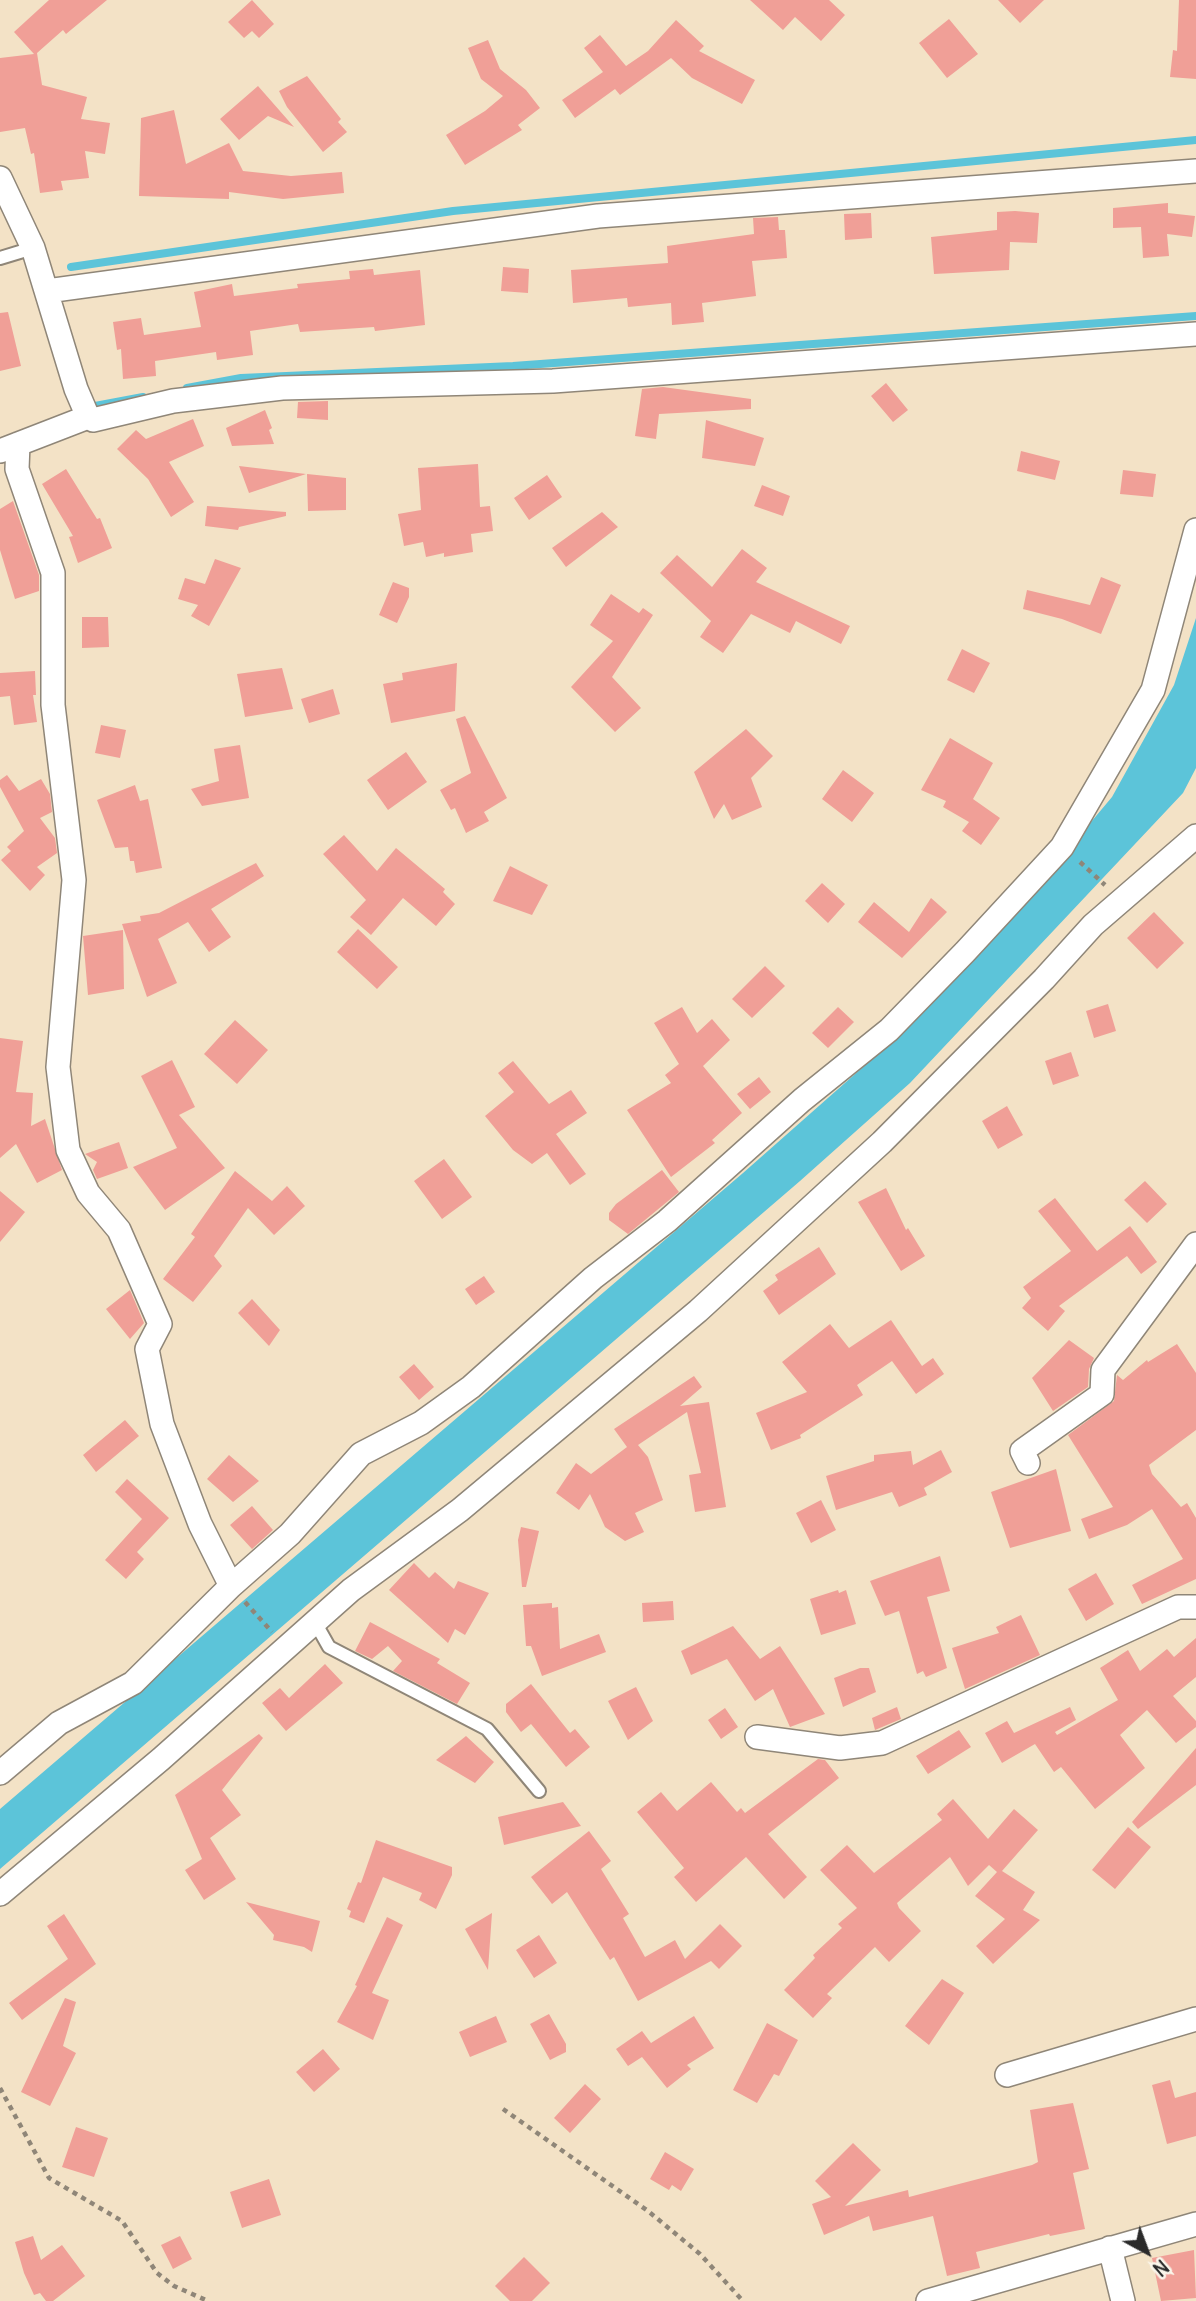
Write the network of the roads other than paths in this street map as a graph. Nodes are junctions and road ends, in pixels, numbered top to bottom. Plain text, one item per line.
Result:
1 (1196, 171) edge
2 (0, 178) edge
3 (33, 248) junction
4 (0, 258) edge
5 (47, 291) junction
6 (1196, 334) edge
7 (88, 416) junction
8 (9, 448) edge
9 (1196, 530) edge
10 (1196, 836) edge
11 (1196, 1244) edge
12 (1028, 1463) dead end
13 (231, 1586) junction
14 (1196, 1607) edge
15 (316, 1625) junction
16 (757, 1738) dead end
17 (0, 1773) edge
18 (539, 1791) dead end
19 (0, 1894) edge
20 (1196, 2019) edge
21 (1007, 2075) dead end
22 (1196, 2224) edge
23 (1110, 2248) junction
24 (928, 2301) edge
25 (1123, 2301) edge

1 - 5 street
2 - 3 street
3 - 4 lane
3 - 5 street
5 - 7 street
6 - 7 street
7 - 8 street
8 - 13 street
9 - 13 street
10 - 15 street
11 - 12 street
13 - 17 street
14 - 16 street
15 - 18 lane
15 - 19 street
20 - 21 street
22 - 23 street
23 - 24 street
23 - 25 street

